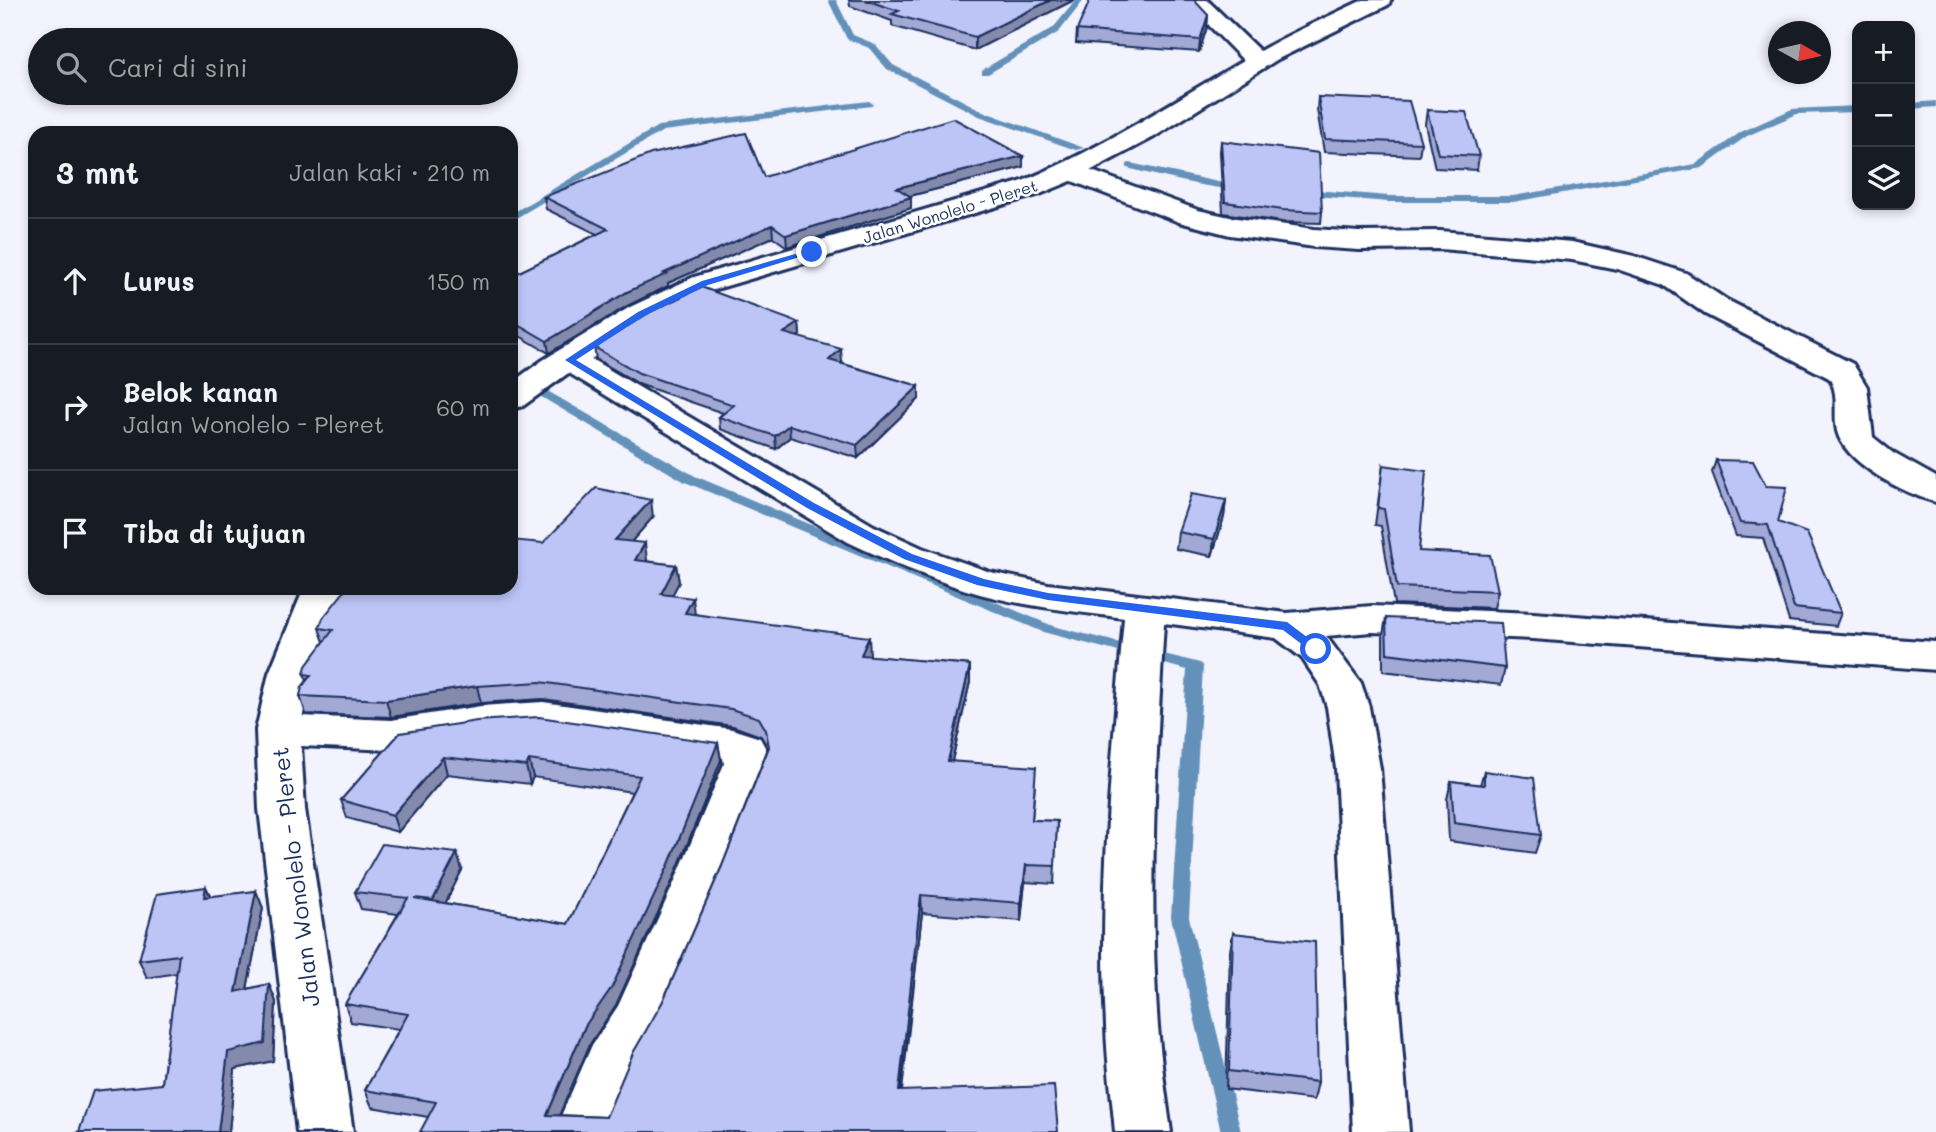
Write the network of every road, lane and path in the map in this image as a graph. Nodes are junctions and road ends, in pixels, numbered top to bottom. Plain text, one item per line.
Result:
1 (1195, 0) edge
2 (1380, 0) edge
3 (1257, 61) junction
4 (1073, 172) junction
5 (562, 364) junction
6 (518, 394) edge
7 (1936, 491) edge
8 (321, 595) edge
9 (1144, 619) junction
10 (1287, 626) junction
11 (1936, 656) edge
12 (278, 730) junction
13 (324, 1132) edge
14 (582, 1132) edge
15 (1143, 1132) edge
16 (1381, 1132) edge

1 - 3 street
2 - 3 street, Jalan Wonolelo - Pleret
3 - 4 street, Jalan Wonolelo - Pleret
4 - 5 street, Jalan Wonolelo - Pleret
4 - 7 street
5 - 6 street, Jalan Wonolelo - Pleret
5 - 9 street
8 - 12 street, Jalan Wonolelo - Pleret
9 - 10 street
9 - 15 street
10 - 11 street
10 - 16 street
12 - 13 street, Jalan Wonolelo - Pleret
12 - 14 street

